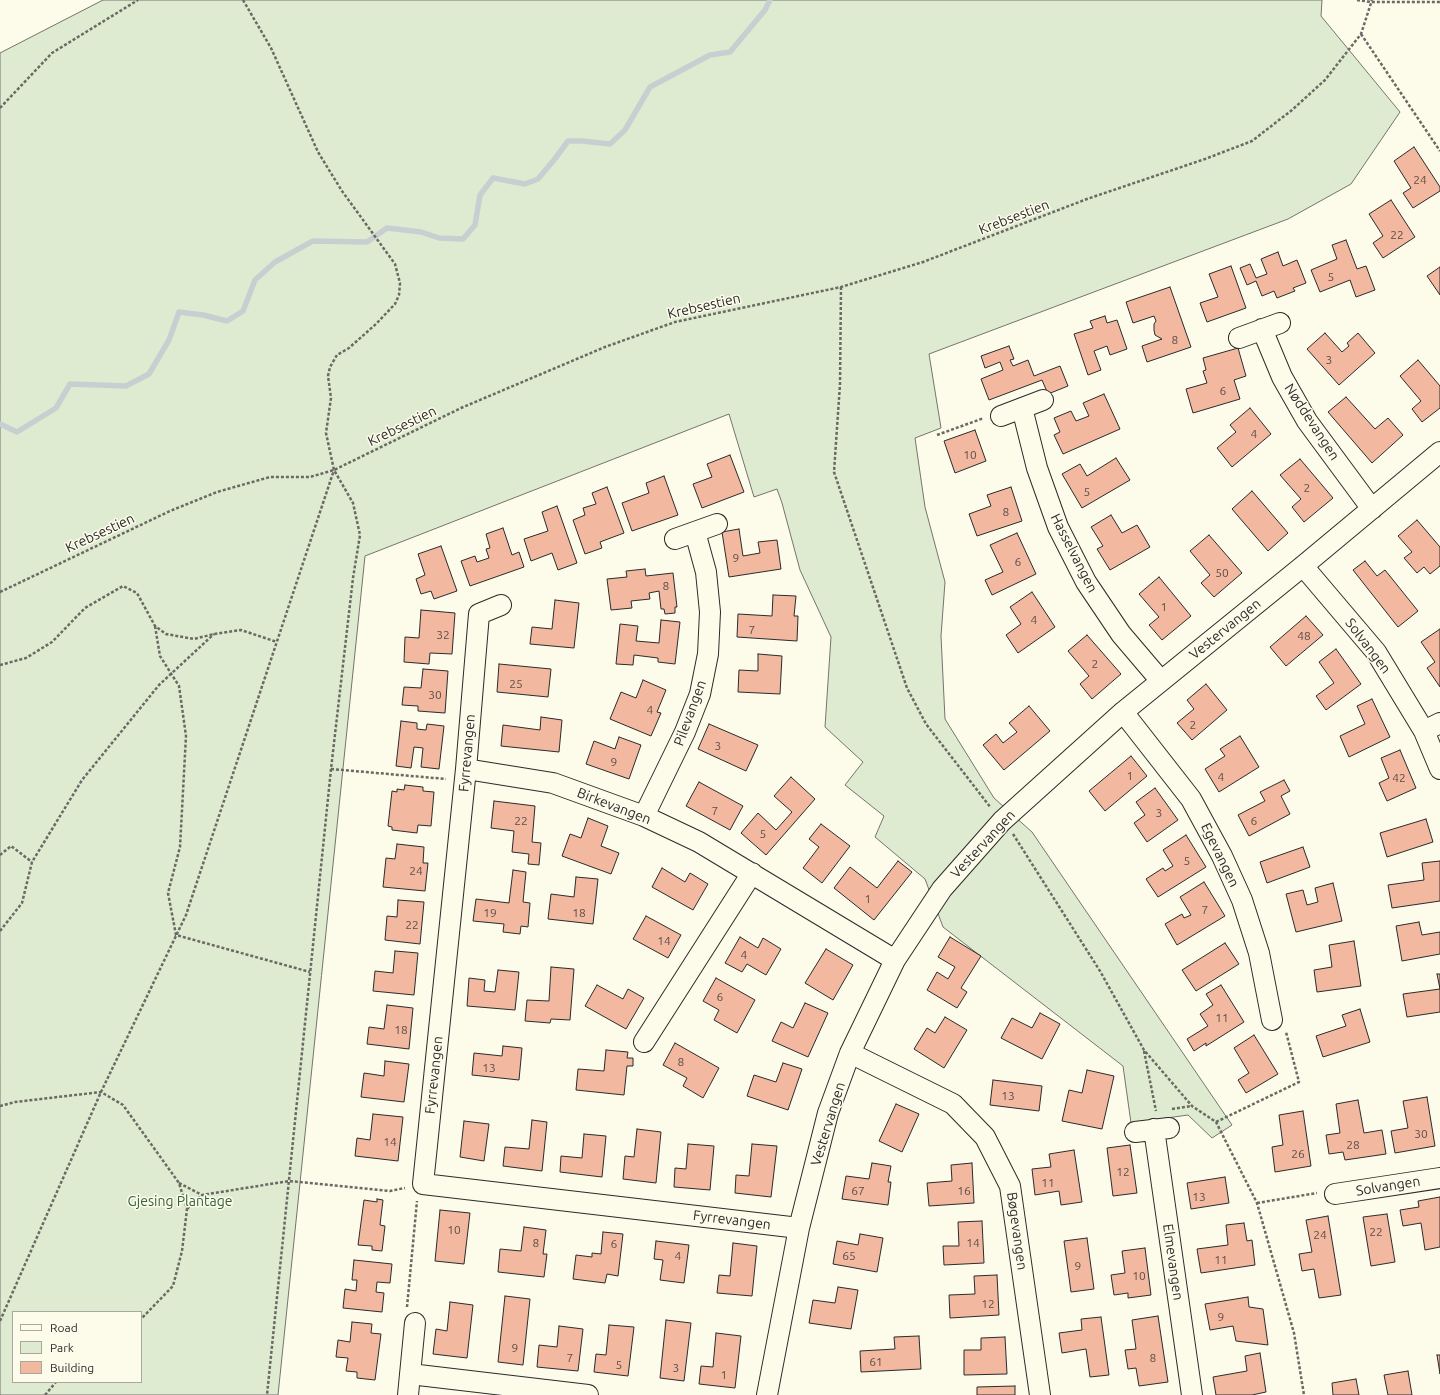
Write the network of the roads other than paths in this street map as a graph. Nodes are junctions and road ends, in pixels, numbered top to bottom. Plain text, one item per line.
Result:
1 (1280, 323) dead end
2 (1262, 329) junction
3 (1239, 338) dead end
4 (1043, 400) dead end
5 (1022, 408) junction
6 (1001, 416) road end
7 (1440, 452) edge
8 (1372, 509) junction
9 (717, 524) dead end
10 (695, 532) junction
11 (675, 539) dead end
12 (1303, 566) junction
13 (501, 606) dead end
14 (1160, 681) junction
15 (1123, 712) junction
16 (1432, 727) edge
17 (466, 769) junction
18 (1440, 769) edge
19 (644, 816) junction
20 (752, 873) junction
21 (895, 960) junction
22 (1272, 1020) road end
23 (644, 1042) dead end
24 (850, 1053) junction
25 (1153, 1130) road end
26 (1440, 1178) edge
27 (1335, 1194) road end
28 (799, 1228) junction
29 (415, 1323) road end
30 (410, 1374) junction
31 (408, 1395) edge
32 (588, 1395) edge
33 (767, 1395) edge
34 (1040, 1395) edge
35 (1192, 1395) edge

1 - 2 street
2 - 3 street
2 - 8 street, Nøddevangen
4 - 5 street
5 - 6 street
5 - 14 street, Hasselvangen
7 - 8 street, Vestervangen
8 - 12 street, Vestervangen
9 - 10 street
10 - 11 street
10 - 19 street, Pilevangen
12 - 14 street, Vestervangen
12 - 16 street, Solvangen
13 - 17 street, Fyrrevangen
14 - 15 street, Vestervangen
15 - 21 street, Vestervangen
15 - 22 street, Egevangen
16 - 18 street, Solvangen
17 - 19 street, Birkevangen
17 - 28 street, Fyrrevangen
19 - 20 street, Birkevangen
20 - 21 street, Birkevangen
20 - 23 street
21 - 24 street, Vestervangen
24 - 28 street, Vestervangen
24 - 34 street, Bøgevangen
25 - 35 street, Elmevangen
26 - 27 street, Solvangen
28 - 33 street, Vestervangen
29 - 30 street
30 - 31 street
30 - 32 street

